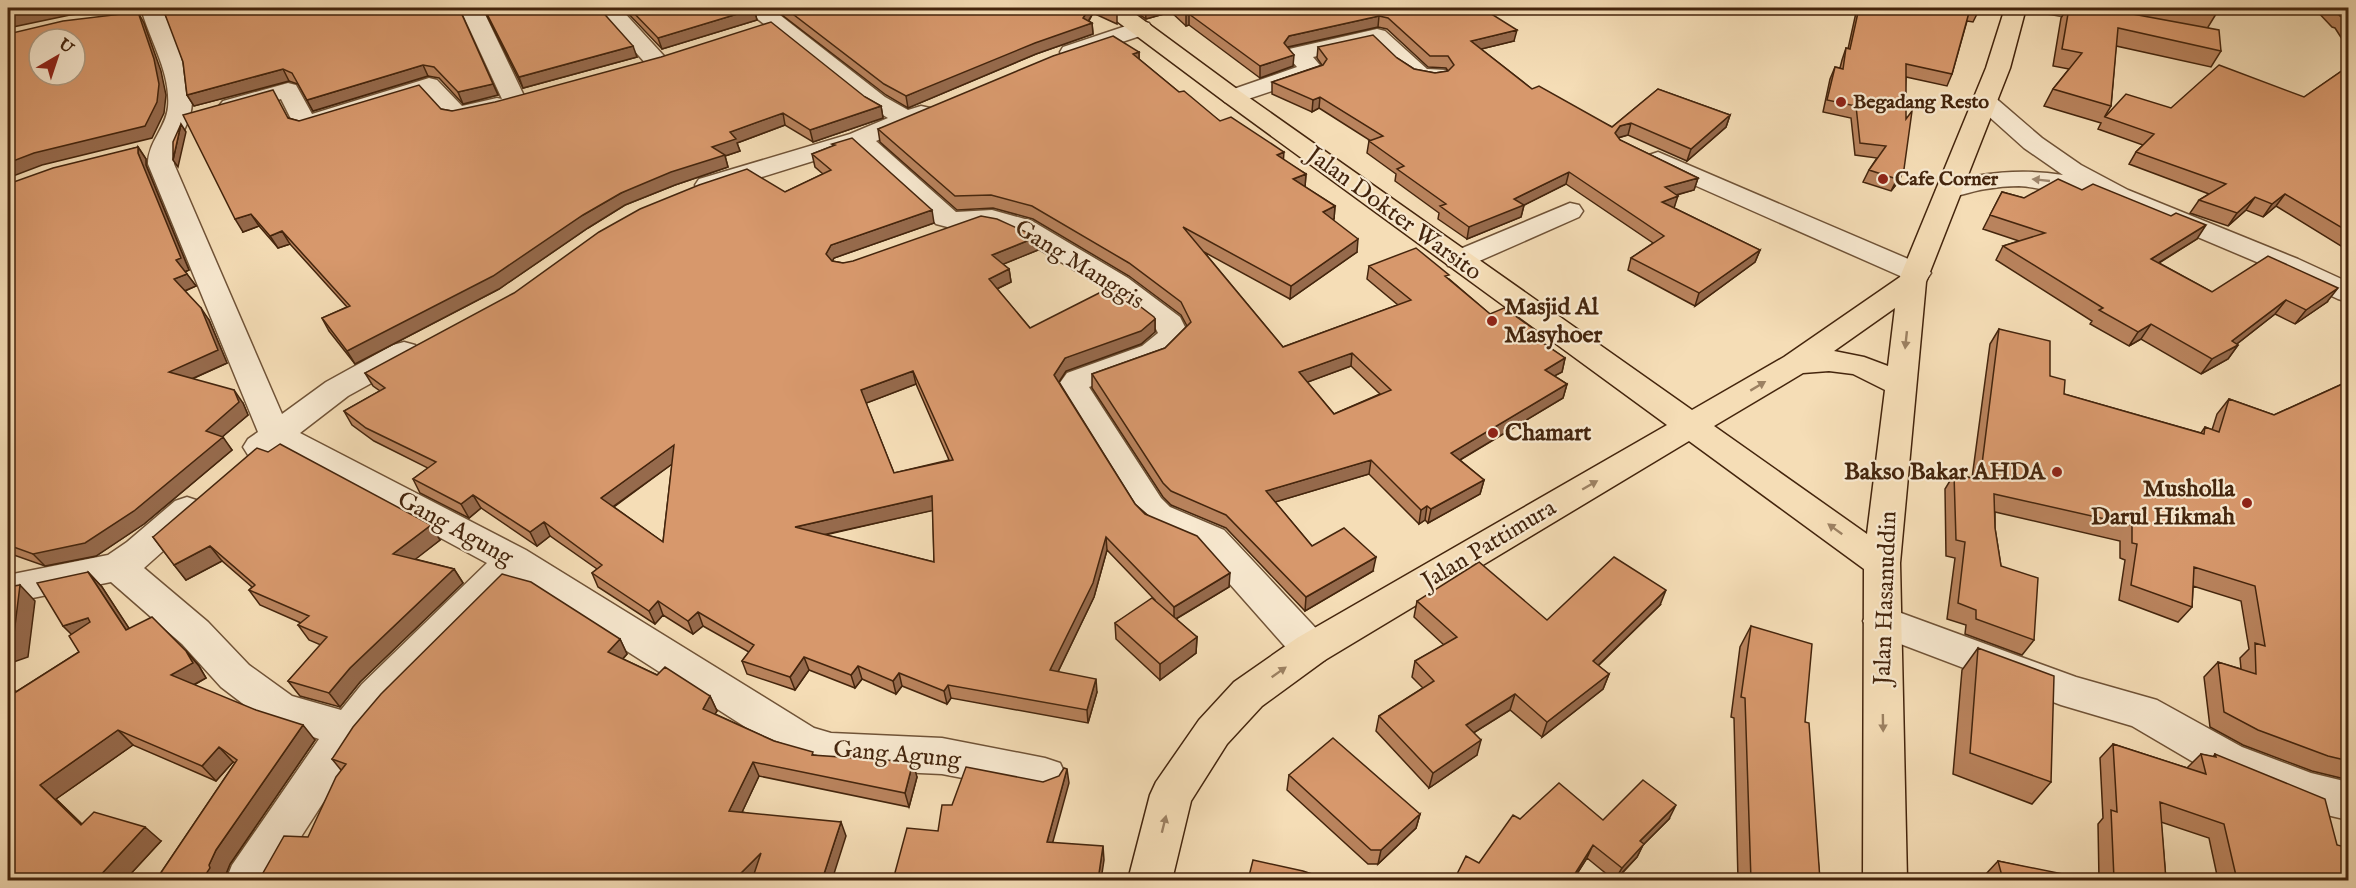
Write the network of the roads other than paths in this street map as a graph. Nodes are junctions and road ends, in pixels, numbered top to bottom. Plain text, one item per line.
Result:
1 (471, 8) edge
2 (758, 8) edge
3 (1114, 8) edge
4 (2016, 8) edge
5 (2052, 8) edge
6 (152, 12) edge
7 (612, 12) dead end
8 (778, 23) junction
9 (2134, 23) edge
10 (1141, 28) junction
11 (750, 33) edge
12 (656, 61) edge
13 (1045, 61) edge
14 (1438, 75) edge
15 (1233, 98) junction
16 (1984, 100) junction
17 (942, 104) edge
18 (194, 116) junction
19 (907, 119) junction
20 (859, 139) junction
21 (1636, 150) edge
22 (1949, 190) junction
23 (688, 192) edge
24 (2119, 196) junction
25 (1570, 211) dead end
26 (977, 219) junction
27 (934, 235) edge
28 (1458, 260) junction
29 (1915, 277) junction
30 (2349, 293) edge
31 (431, 338) edge
32 (1795, 364) junction
33 (1901, 386) junction
34 (1691, 426) junction
35 (275, 434) junction
36 (244, 463) edge
37 (203, 496) edge
38 (513, 560) junction
39 (1882, 563) junction
40 (118, 567) junction
41 (8, 589) edge
42 (1882, 621) junction
43 (1311, 649) junction
44 (349, 729) junction
45 (1045, 776) dead end
46 (2349, 801) edge
47 (249, 880) edge
48 (1150, 880) edge
49 (1885, 880) edge

1 - 18 street
2 - 8 street
3 - 10 main road, Jalan Dokter Warsito
4 - 16 main road, Jalan Hasanuddin
5 - 9 street
6 - 18 street
7 - 12 street
8 - 11 street
8 - 19 street
10 - 13 street
10 - 15 main road, Jalan Dokter Warsito
14 - 15 street
15 - 28 main road, Jalan Dokter Warsito
16 - 22 main road, Jalan Hasanuddin
16 - 24 street
17 - 19 street
18 - 35 street
19 - 20 street
20 - 23 street
20 - 26 street, Gang Manggis
21 - 29 street
24 -> 22 street
22 - 29 main road, Jalan Hasanuddin
24 - 30 street
25 - 28 street
26 - 27 street
26 - 43 street, Gang Manggis
28 - 34 main road, Jalan Dokter Warsito
29 - 32 main road, Jalan Pattimura
29 -> 33 main road, Jalan Hasanuddin
31 - 35 street
32 - 33 main road
34 -> 32 main road, Jalan Pattimura
33 - 39 main road, Jalan Hasanuddin
39 -> 34 main road, Jalan Dokter Warsito
43 -> 34 main road, Jalan Pattimura
35 - 36 street
35 - 38 street, Gang Agung
37 - 40 street
38 - 44 street
38 - 45 street, Gang Agung
39 - 42 main road, Jalan Hasanuddin
40 - 41 street
40 - 44 street
42 - 46 street
42 -> 49 main road, Jalan Hasanuddin
48 -> 43 main road, Jalan Pattimura
44 - 47 street

